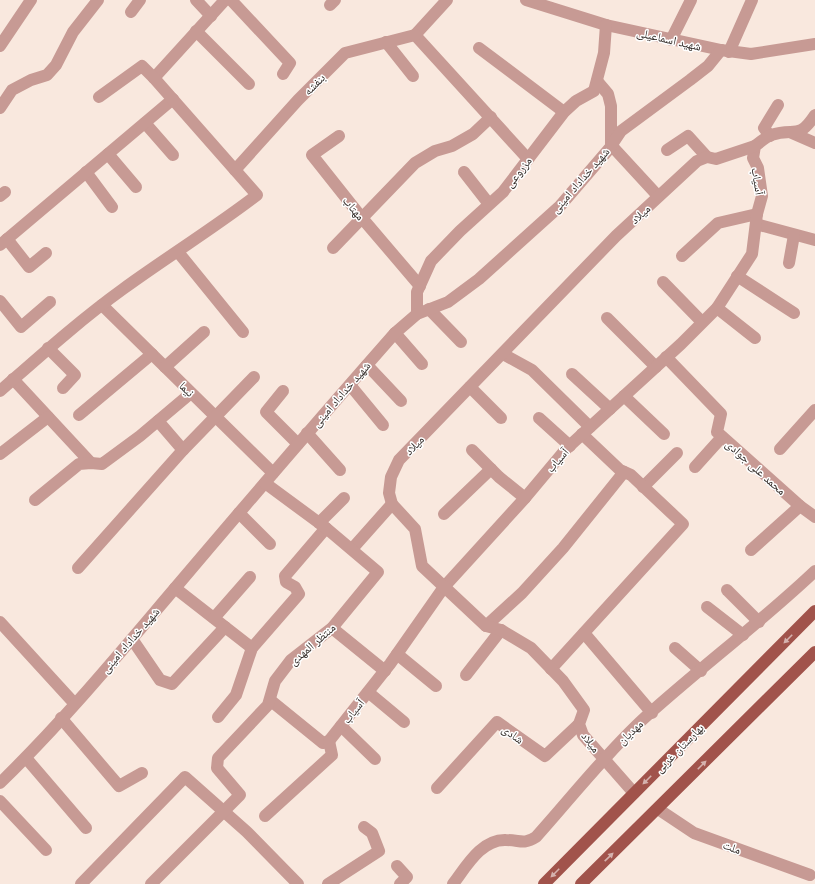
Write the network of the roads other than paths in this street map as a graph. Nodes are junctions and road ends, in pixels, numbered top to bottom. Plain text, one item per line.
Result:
1 (31, 0) edge
2 (98, 0) edge
3 (140, 0) edge
4 (196, 0) edge
5 (225, 0) edge
6 (231, 0) edge
7 (447, 0) edge
8 (526, 0) edge
9 (691, 0) edge
10 (752, 0) edge
11 (557, 4) edge
12 (131, 12) dead end
13 (211, 16) junction
14 (606, 25) junction
15 (196, 31) junction
16 (415, 35) junction
17 (671, 40) junction
18 (386, 42) junction
19 (815, 44) edge
20 (0, 46) edge
21 (479, 48) dead end
22 (725, 51) junction
23 (283, 74) dead end
24 (413, 76) dead end
25 (154, 78) junction
26 (597, 81) junction
27 (249, 84) dead end
28 (99, 97) dead end
29 (173, 99) junction
30 (778, 104) dead end
31 (0, 108) edge
32 (564, 112) junction
33 (815, 114) edge
34 (491, 117) junction
35 (145, 123) junction
36 (792, 133) junction
37 (339, 136) dead end
38 (770, 136) junction
39 (815, 143) edge
40 (611, 145) junction
41 (755, 146) junction
42 (667, 150) dead end
43 (108, 154) junction
44 (173, 155) dead end
45 (707, 156) junction
46 (528, 159) junction
47 (235, 170) junction
48 (86, 172) junction
49 (464, 172) dead end
50 (136, 187) dead end
51 (658, 196) junction
52 (490, 204) junction
53 (112, 208) dead end
54 (362, 218) junction
55 (756, 219) junction
56 (794, 234) junction
57 (815, 240) edge
58 (3, 242) edge
59 (333, 248) dead end
60 (178, 252) junction
61 (46, 253) dead end
62 (682, 256) dead end
63 (789, 263) dead end
64 (737, 276) junction
65 (663, 282) dead end
66 (420, 286) junction
67 (0, 301) edge
68 (50, 302) dead end
69 (102, 305) junction
70 (717, 308) junction
71 (429, 309) junction
72 (794, 312) dead end
73 (417, 314) junction
74 (607, 318) dead end
75 (702, 322) junction
76 (204, 332) dead end
77 (243, 332) dead end
78 (395, 333) junction
79 (755, 338) dead end
80 (461, 342) dead end
81 (48, 348) junction
82 (152, 354) junction
83 (503, 354) junction
84 (666, 358) junction
85 (422, 364) dead end
86 (367, 365) junction
87 (165, 367) junction
88 (656, 367) junction
89 (572, 374) dead end
90 (254, 377) dead end
91 (13, 380) junction
92 (350, 385) junction
93 (470, 387) junction
94 (63, 388) dead end
95 (283, 390) dead end
96 (0, 392) edge
97 (191, 393) junction
98 (624, 396) junction
99 (401, 401) dead end
100 (610, 409) junction
101 (815, 410) edge
102 (79, 415) dead end
103 (215, 416) junction
104 (48, 417) junction
105 (501, 418) dead end
106 (539, 418) dead end
107 (158, 421) junction
108 (383, 425) dead end
109 (586, 431) junction
110 (307, 433) junction
111 (664, 434) dead end
112 (722, 437) junction
113 (298, 444) junction
114 (570, 446) junction
115 (780, 449) dead end
116 (183, 450) junction
117 (472, 450) dead end
118 (677, 453) dead end
119 (0, 454) edge
120 (91, 463) junction
121 (695, 467) dead end
122 (491, 468) junction
123 (340, 470) dead end
124 (624, 472) junction
125 (273, 473) junction
126 (265, 483) junction
127 (644, 487) junction
128 (344, 498) dead end
129 (525, 498) junction
130 (35, 500) dead end
131 (392, 504) junction
132 (800, 506) junction
133 (239, 513) junction
134 (444, 514) dead end
135 (815, 517) edge
136 (322, 525) junction
137 (270, 544) dead end
138 (352, 549) junction
139 (751, 550) dead end
140 (78, 568) dead end
141 (815, 571) edge
142 (250, 577) dead end
143 (444, 587) junction
144 (175, 588) junction
145 (727, 590) dead end
146 (707, 607) dead end
147 (815, 611) edge
148 (214, 618) junction
149 (0, 622) edge
150 (759, 622) junction
151 (486, 626) junction
152 (225, 627) junction
153 (332, 628) junction
154 (501, 630) junction
155 (584, 633) junction
156 (744, 635) junction
157 (132, 639) junction
158 (252, 648) junction
159 (675, 648) dead end
160 (815, 652) edge
161 (397, 654) junction
162 (551, 669) junction
163 (385, 671) junction
164 (701, 672) junction
165 (466, 674) dead end
166 (436, 686) dead end
167 (368, 692) junction
168 (270, 700) junction
169 (74, 703) junction
170 (652, 713) junction
171 (218, 717) dead end
172 (62, 718) junction
173 (404, 722) dead end
174 (579, 724) junction
175 (341, 726) junction
176 (329, 741) junction
177 (26, 758) junction
178 (603, 758) junction
179 (375, 759) dead end
180 (142, 772) dead end
181 (0, 783) edge
182 (437, 788) dead end
183 (634, 793) junction
184 (0, 801) edge
185 (658, 809) junction
186 (224, 811) junction
187 (265, 816) dead end
188 (364, 827) dead end
189 (86, 828) dead end
190 (46, 850) dead end
191 (397, 866) dead end
192 (810, 876) edge
193 (81, 884) edge
194 (151, 884) edge
195 (298, 884) edge
196 (328, 884) edge
197 (400, 884) edge
198 (453, 884) edge
199 (544, 884) edge
200 (581, 884) edge

1 - 20 street
2 - 31 street
3 - 12 street
4 - 13 street
5 - 13 street
6 - 23 street
7 - 16 street
8 - 11 street, شهید اسماعیلی
9 - 17 street
10 - 22 street, شهید خداداد امینی
11 - 14 street, شهید اسماعیلی
13 - 15 street
14 - 17 street, شهید اسماعیلی
14 - 26 street, مزروعی
15 - 25 street
15 - 27 street
16 - 18 street, بنفشه
16 - 34 street
17 - 22 street, شهید اسماعیلی
18 - 24 street
18 - 47 street, بنفشه
19 - 22 street, شهید اسماعیلی
21 - 32 street
22 - 40 street, شهید خداداد امینی
25 - 28 street
25 - 29 street
26 - 32 street, مزروعی
26 - 40 street
29 - 35 street
29 - 47 street
30 - 38 street
32 - 46 street, مزروعی
33 - 36 street
34 - 46 street
34 - 54 street
35 - 43 street
35 - 44 street
36 - 38 street
36 - 39 street
37 - 54 street, مهتاب
38 - 41 street
40 - 51 street
40 - 71 street, شهید خداداد امینی
41 - 45 street
41 - 55 street, آسیاب
42 - 45 street
43 - 48 street
43 - 50 street
45 - 51 street, میلاد
46 - 52 street, مزروعی
47 - 60 street
48 - 53 street
48 - 58 street
49 - 52 street
51 - 83 street, میلاد
52 - 66 street, مزروعی
54 - 59 street
54 - 66 street, مهتاب
55 - 56 street
55 - 62 street
55 - 64 street, آسیاب
56 - 57 street
56 - 63 street
58 - 61 street
60 - 69 street
60 - 77 street
64 - 70 street, آسیاب
64 - 72 street
65 - 75 street
66 - 73 street, مزروعی
67 - 68 street
69 - 81 street
69 - 82 street, نیما
70 - 75 street, آسیاب
70 - 79 street
71 - 73 street, شهید خداداد امینی
71 - 80 street
73 - 78 street, شهید خداداد امینی
74 - 88 street
75 - 84 street, آسیاب
76 - 87 street
78 - 85 street
78 - 86 street, شهید خداداد امینی
81 - 91 street
81 - 94 street
82 - 87 street, نیما
82 - 102 street
83 - 93 street, میلاد
83 - 109 street
84 - 88 street, آسیاب
84 - 112 street, محمد علی جوادی
86 - 92 street, شهید خداداد امینی
86 - 99 street
87 - 97 street, نیما
88 - 98 street, آسیاب
89 - 100 street
90 - 103 street
91 - 96 street
91 - 104 street
92 - 108 street
92 - 110 street, شهید خداداد امینی
93 - 105 street
93 - 131 street, میلاد
95 - 113 street
97 - 103 street, نیما
97 - 107 street
98 - 100 street, آسیاب
98 - 111 street
100 - 109 street, آسیاب
101 - 115 street
103 - 116 street
103 - 125 street, نیما
104 - 119 street
104 - 120 street
106 - 114 street
107 - 116 street
107 - 120 street
109 - 114 street, آسیاب
109 - 124 street
110 - 113 street, شهید خداداد امینی
110 - 123 street
112 - 121 street
112 - 132 street, محمد علی جوادی
113 - 125 street, شهید خداداد امینی
114 - 129 street, آسیاب
116 - 140 street
117 - 122 street
118 - 127 street
120 - 130 street
122 - 129 street
122 - 134 street
124 - 127 street
124 - 151 street
125 - 126 street, شهید خداداد امینی
126 - 133 street, شهید خداداد امینی
126 - 136 street, منتظر المهدی
127 - 155 street
128 - 136 street
129 - 143 street, آسیاب
131 - 138 street
131 - 143 street, میلاد
132 - 135 street, محمد علی جوادی
132 - 139 street
133 - 137 street
133 - 144 street, شهید خداداد امینی
136 - 138 street, منتظر المهدی
136 - 158 street
138 - 153 street, منتظر المهدی
141 - 150 street, مهدیان
142 - 148 street
143 - 151 street, میلاد
143 - 161 street, آسیاب
144 - 148 street
144 - 157 street, شهید خداداد امینی
145 - 150 street
146 - 156 street
147 -> 183 main road, بهارستان غربی
148 - 152 street
149 - 169 street
150 - 156 street, مهدیان
151 - 154 street, میلاد
152 - 157 street
152 - 158 street
153 - 163 street
153 - 168 street, منتظر المهدی
154 - 162 street, میلاد
154 - 165 street
155 - 162 street
155 - 170 street
156 - 164 street, مهدیان
157 - 169 street, شهید خداداد امینی
158 - 171 street
159 - 164 street
185 -> 160 main road
161 - 163 street, آسیاب
161 - 166 street
162 - 174 street, میلاد
163 - 167 street, آسیاب
164 - 170 street, مهدیان
167 - 173 street
167 - 175 street, آسیاب
168 - 176 street
168 - 186 street, منتظر المهدی
169 - 172 street, شهید خداداد امینی
170 - 178 street, مهدیان
172 - 177 street, شهید خداداد امینی
172 - 180 street
174 - 178 street, میلاد
174 - 182 street, شادی
175 - 176 street, آسیاب
175 - 179 street
176 - 187 street
177 - 181 street, شهید خداداد امینی
177 - 189 street
178 - 183 street, میلاد
178 - 198 street, مهدیان
183 -> 199 main road, بهارستان غربی
184 - 190 street
185 - 192 street, ملت
200 -> 185 main road
186 - 193 street
186 - 194 street
186 - 195 street
188 - 196 street
191 - 197 street

